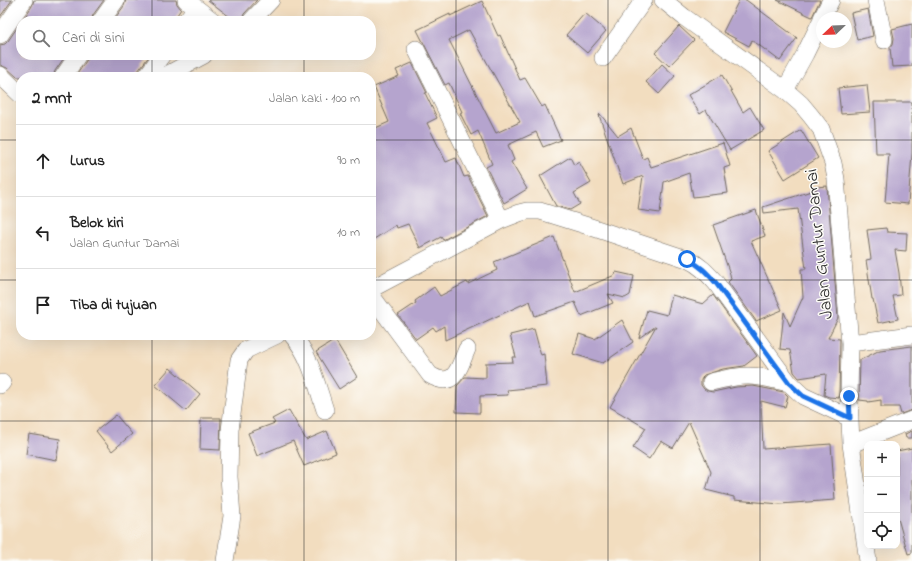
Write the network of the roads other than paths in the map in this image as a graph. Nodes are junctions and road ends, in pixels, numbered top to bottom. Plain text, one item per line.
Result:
1 (24, 0) edge
2 (116, 0) edge
3 (272, 0) edge
4 (644, 0) edge
5 (663, 0) edge
6 (831, 0) edge
7 (876, 0) edge
8 (189, 10) edge
9 (825, 12) edge
10 (105, 16) edge
11 (202, 16) edge
12 (256, 16) edge
13 (816, 30) edge
14 (0, 35) edge
15 (884, 40) dead end
16 (416, 49) dead end
17 (603, 58) dead end
18 (75, 60) edge
19 (158, 60) edge
20 (195, 60) edge
21 (66, 72) edge
22 (150, 72) edge
23 (172, 72) edge
24 (0, 75) edge
25 (785, 90) junction
26 (16, 91) edge
27 (501, 220) junction
28 (376, 284) edge
29 (376, 288) edge
30 (912, 335) edge
31 (266, 340) edge
32 (297, 340) edge
33 (850, 343) junction
34 (466, 349) dead end
35 (711, 382) dead end
36 (789, 383) junction
37 (325, 410) dead end
38 (850, 418) junction
39 (912, 420) edge
40 (851, 444) junction
41 (225, 561) edge
42 (868, 561) edge

1 - 14 street
2 - 10 street
3 - 12 street
4 - 17 street
5 - 25 street, Jalan Guntur Damai
6 - 9 street
7 - 15 street
8 - 11 street
13 - 25 street
16 - 27 street
18 - 21 street
19 - 22 street
20 - 23 street
24 - 26 street
25 - 33 street, Jalan Guntur Damai
27 - 28 street
27 - 36 street
29 - 34 street
30 - 33 street
31 - 41 street
32 - 37 street
33 - 38 street, Jalan Guntur Damai
35 - 36 street
36 - 38 street
38 - 40 street, Jalan Guntur Damai
39 - 40 street
40 - 42 street, Jalan Guntur Damai

